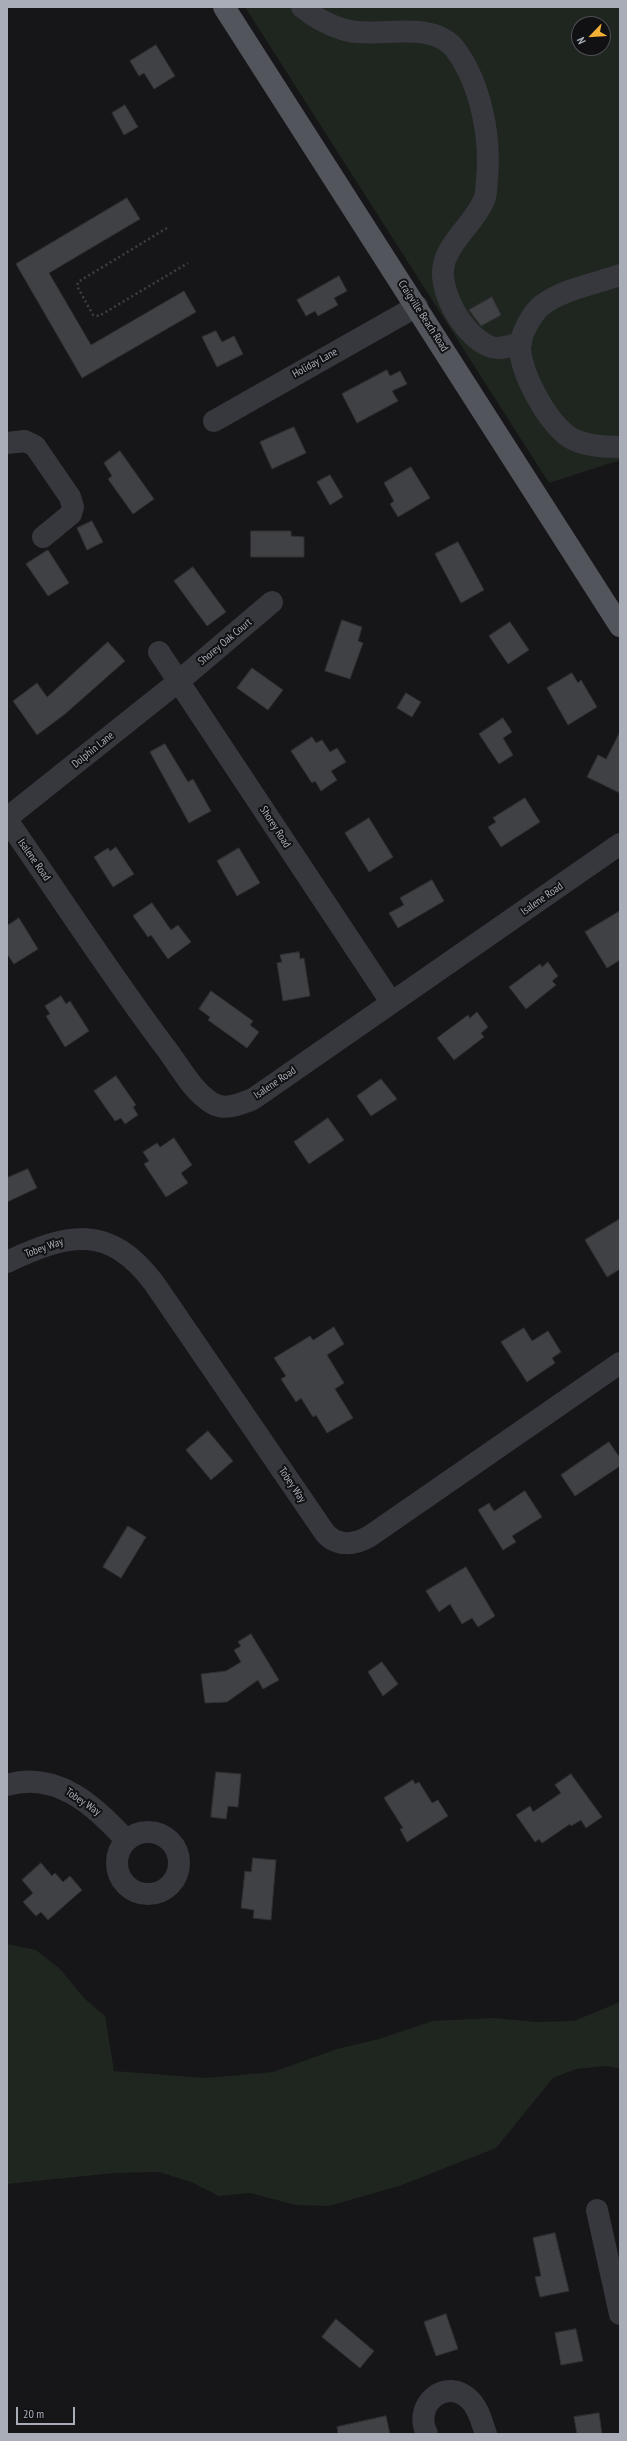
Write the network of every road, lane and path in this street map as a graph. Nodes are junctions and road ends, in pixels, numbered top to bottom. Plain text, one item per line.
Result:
1 (224, 7) edge
2 (302, 7) edge
3 (167, 228) dead end
4 (188, 263) dead end
5 (620, 275) edge
6 (417, 306) junction
7 (521, 343) junction
8 (214, 420) dead end
9 (7, 443) edge
10 (620, 447) edge
11 (43, 537) dead end
12 (272, 602) dead end
13 (620, 626) edge
14 (159, 652) dead end
15 (179, 681) junction
16 (7, 819) edge
17 (620, 844) edge
18 (391, 1002) junction
19 (7, 1262) edge
20 (620, 1363) edge
21 (7, 1785) edge
22 (126, 1840) dead end
23 (597, 2210) dead end
24 (618, 2284) edge
25 (620, 2314) edge
26 (427, 2434) edge
27 (486, 2434) edge

1 - 6 main road, Craigville Beach Road
2 - 7 street
3 - 4 path
5 - 7 street
6 - 8 street, Holiday Lane
6 - 13 main road, Craigville Beach Road
7 - 10 street
9 - 11 street
12 - 15 street, Shorey Oak Court
14 - 15 street, Shorey Road
15 - 16 street, Dolphin Lane
15 - 18 street, Shorey Road
16 - 18 street, Isalene Road
17 - 18 street, Isalene Road
19 - 20 street, Tobey Way
21 - 22 street, Tobey Way
23 - 24 street
24 - 25 street
26 - 27 street

